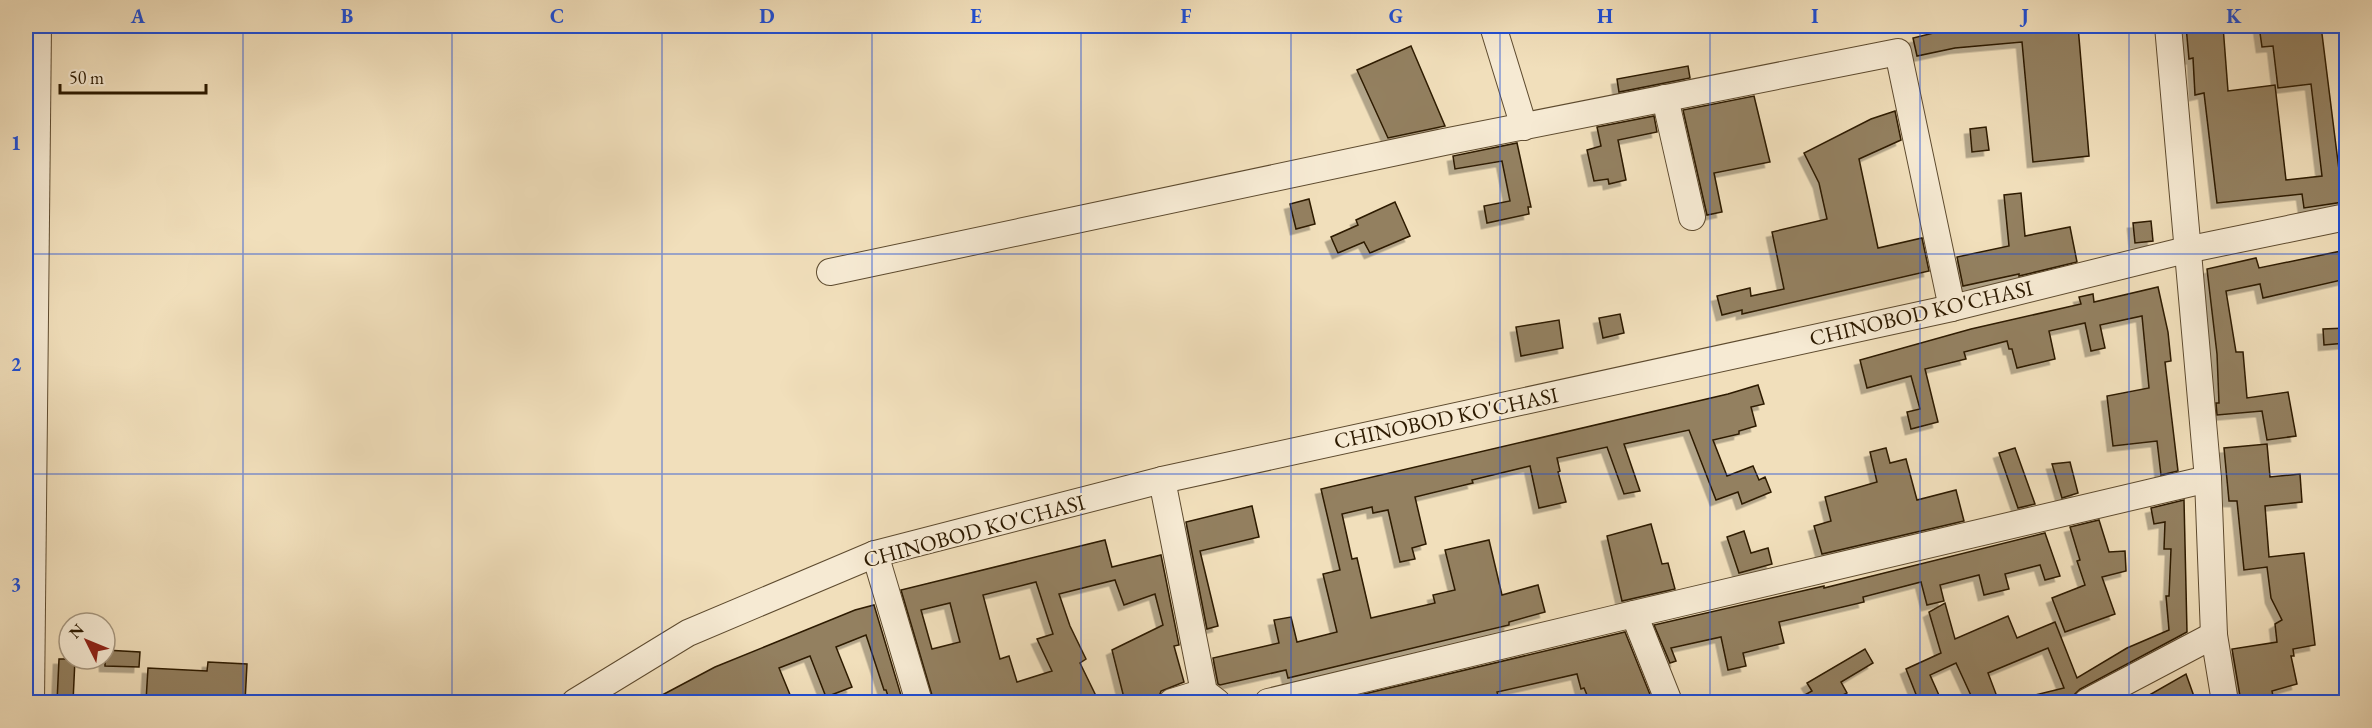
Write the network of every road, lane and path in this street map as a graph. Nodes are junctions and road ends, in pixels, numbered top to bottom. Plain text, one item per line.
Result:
1 (38, 26) edge
2 (1493, 26) edge
3 (2168, 26) edge
4 (1665, 98) junction
5 (1524, 127) junction
6 (1692, 217) dead end
7 (2346, 217) edge
8 (2186, 250) junction
9 (830, 272) dead end
10 (1952, 308) junction
11 (2208, 479) junction
12 (1162, 480) junction
13 (875, 554) junction
14 (1634, 614) junction
15 (2214, 635) junction
16 (1210, 697) edge
17 (31, 702) edge
18 (575, 702) edge
19 (919, 702) edge
20 (1172, 702) edge
21 (1268, 702) edge
22 (1669, 702) edge
23 (2088, 702) edge
24 (2225, 702) edge

1 - 17 street
2 - 5 street
3 - 8 street
4 - 5 street
4 - 6 street
4 - 10 street
5 - 9 street
7 - 8 street, CHINOBOD KO'CHASI
8 - 10 street, CHINOBOD KO'CHASI
8 - 11 street
10 - 12 street, CHINOBOD KO'CHASI
11 - 14 street
11 - 15 street
12 - 13 street, CHINOBOD KO'CHASI
12 - 16 street
13 - 18 street, CHINOBOD KO'CHASI
13 - 19 street
14 - 21 street
14 - 22 street
15 - 23 street
15 - 24 street
16 - 20 street

